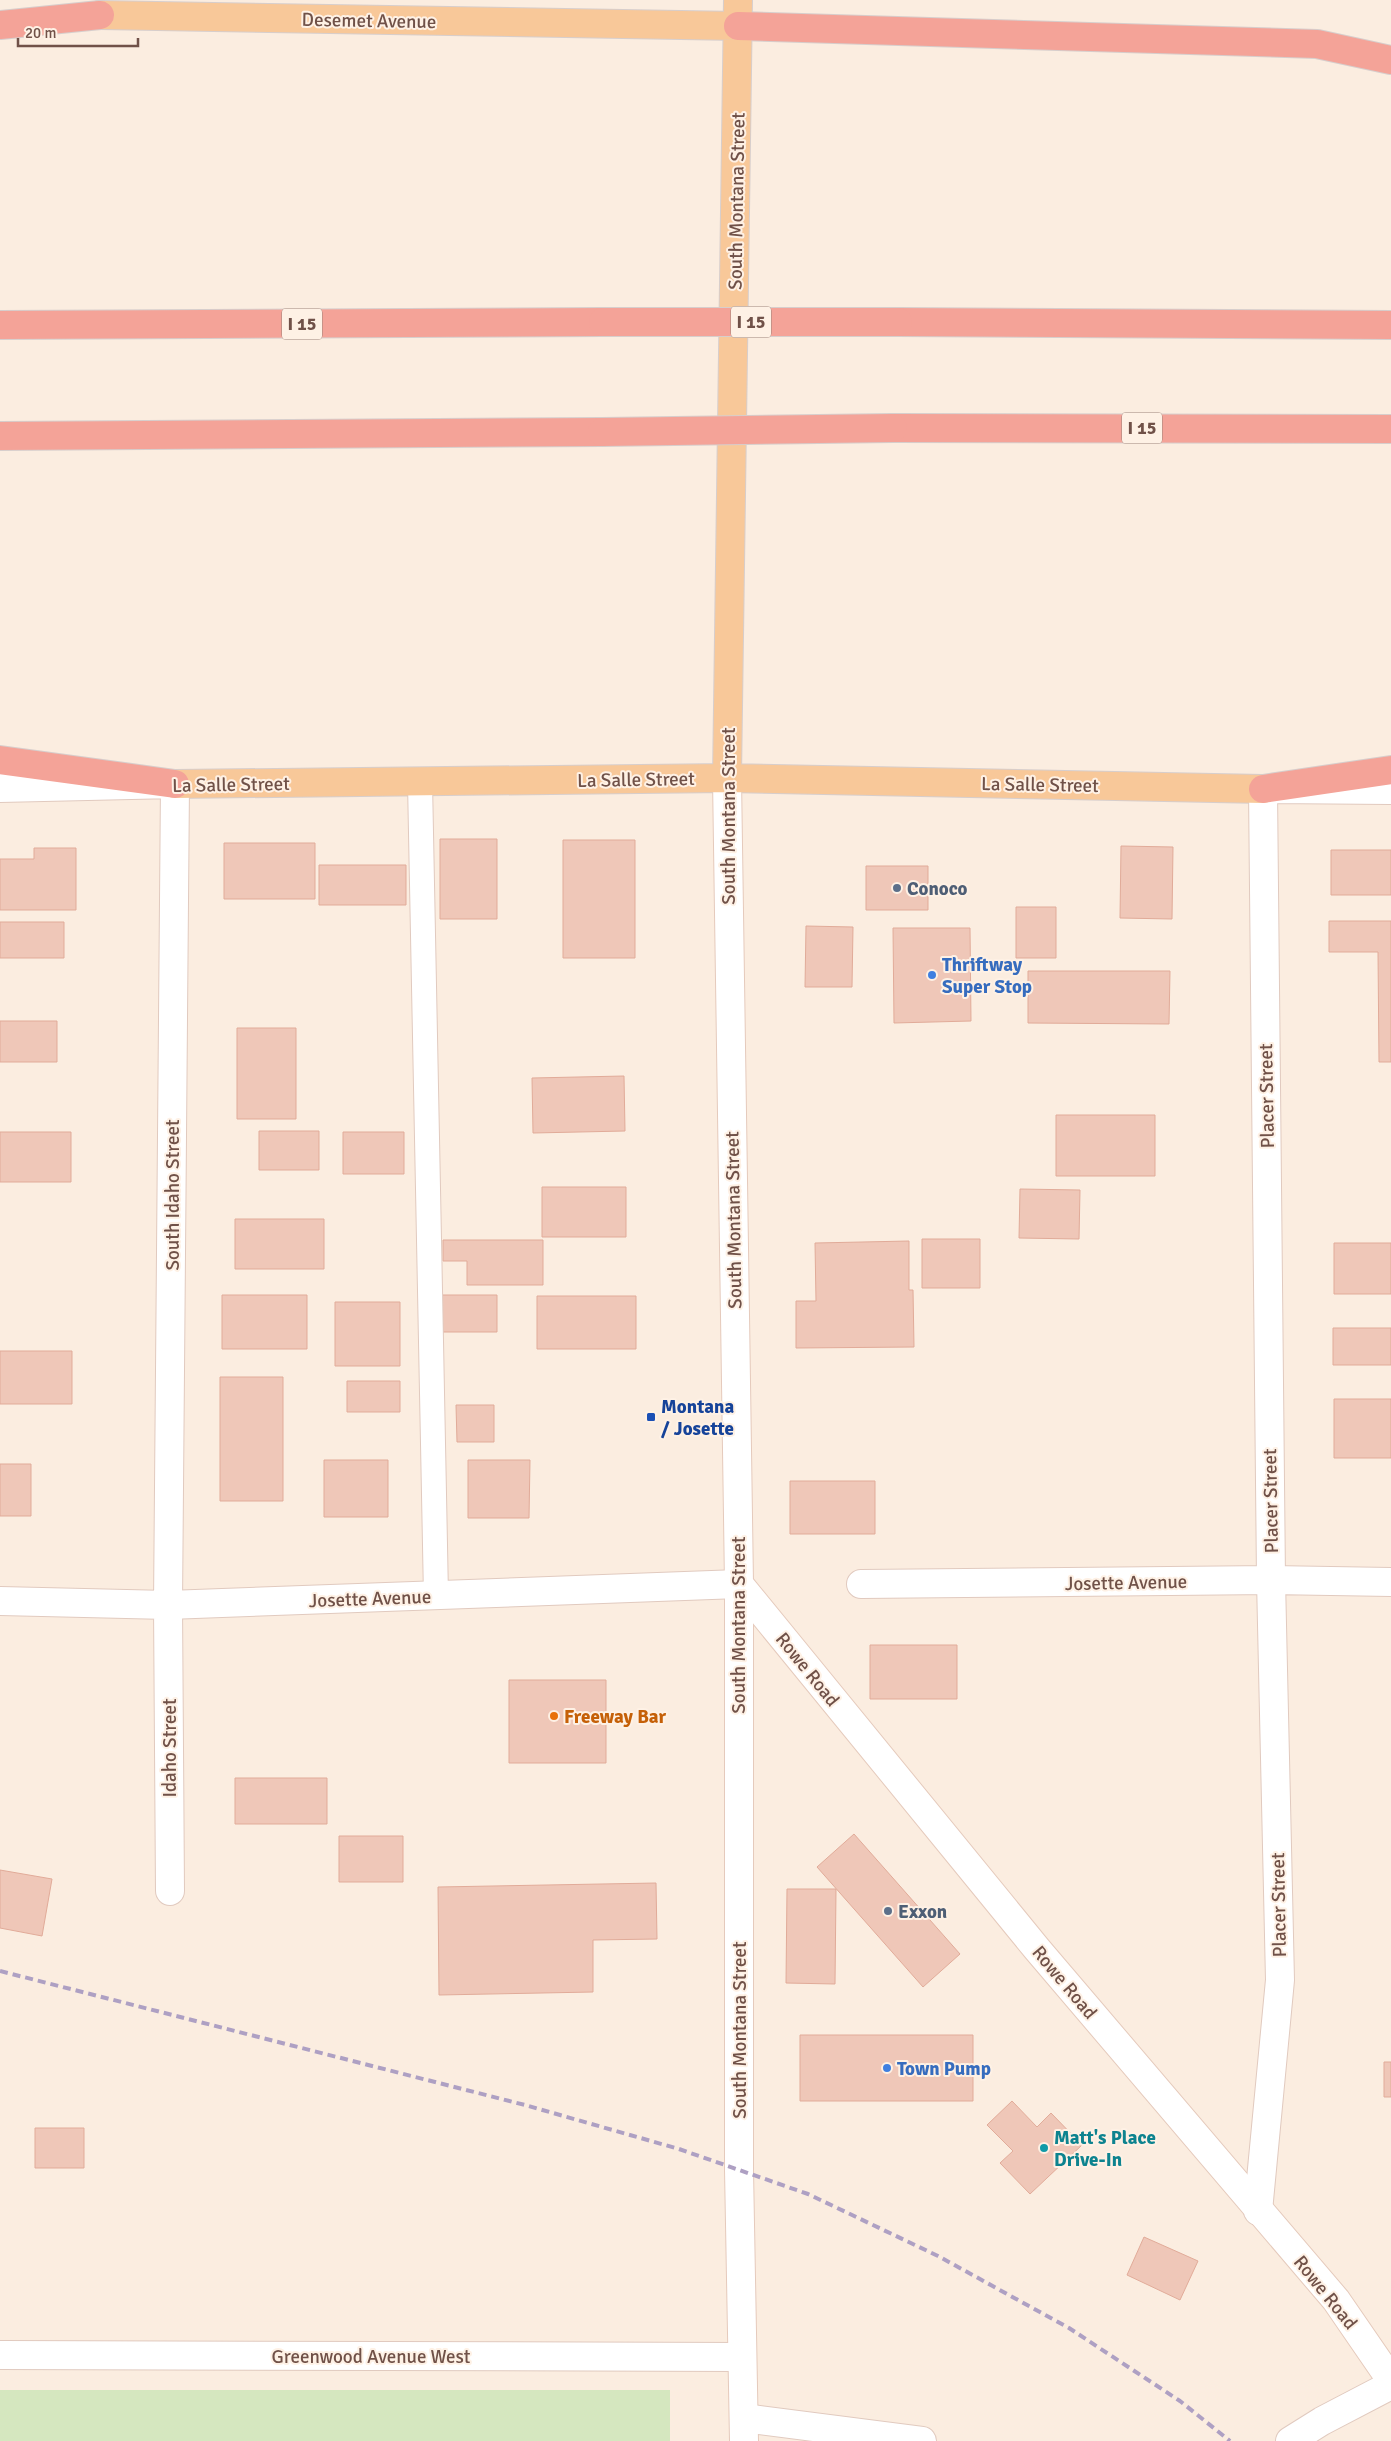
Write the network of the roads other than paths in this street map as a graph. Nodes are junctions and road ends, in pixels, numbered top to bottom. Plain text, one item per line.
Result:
1 (0, 11) edge
2 (738, 13) edge
3 (100, 15) junction
4 (0, 25) edge
5 (1391, 60) edge
6 (0, 325) edge
7 (1391, 325) edge
8 (1391, 429) edge
9 (0, 436) edge
10 (0, 760) edge
11 (1391, 770) edge
12 (727, 778) junction
13 (420, 782) junction
14 (175, 784) junction
15 (0, 788) edge
16 (1263, 789) junction
17 (1391, 790) edge
18 (1271, 1580) junction
19 (1391, 1582) edge
20 (739, 1584) junction
21 (861, 1584) dead end
22 (436, 1596) junction
23 (0, 1601) edge
24 (168, 1605) junction
25 (170, 1891) dead end
26 (1258, 2211) junction
27 (0, 2355) edge
28 (742, 2357) junction
29 (1391, 2380) edge
30 (1391, 2385) edge
31 (744, 2430) edge
32 (922, 2441) edge
33 (1290, 2441) edge

1 - 3 street, Desemet Avenue
2 - 3 main road, Desemet Avenue
2 - 5 highway
2 - 12 main road, South Montana Street
3 - 4 highway
6 - 7 highway, I 15, bridge
8 - 9 highway, I 15, bridge
10 - 14 highway
11 - 16 highway
12 - 13 main road, La Salle Street
12 - 16 main road, La Salle Street
12 - 20 street, South Montana Street
13 - 14 main road, La Salle Street
13 - 22 lane
14 - 15 street, La Salle Street
14 - 24 street, South Idaho Street
16 - 17 street, La Salle Street
16 - 18 street, Placer Street
18 - 19 street, Josette Avenue
18 - 21 street, Josette Avenue
18 - 26 street, Placer Street
20 - 22 street, Josette Avenue
20 - 26 street, Rowe Road
20 - 28 street, South Montana Street
22 - 24 street, Josette Avenue
23 - 24 street, Josette Avenue
24 - 25 street, Idaho Street
26 - 29 street, Rowe Road
27 - 28 street, Greenwood Avenue West
28 - 31 street, South Montana Street
30 - 33 street
31 - 32 street

